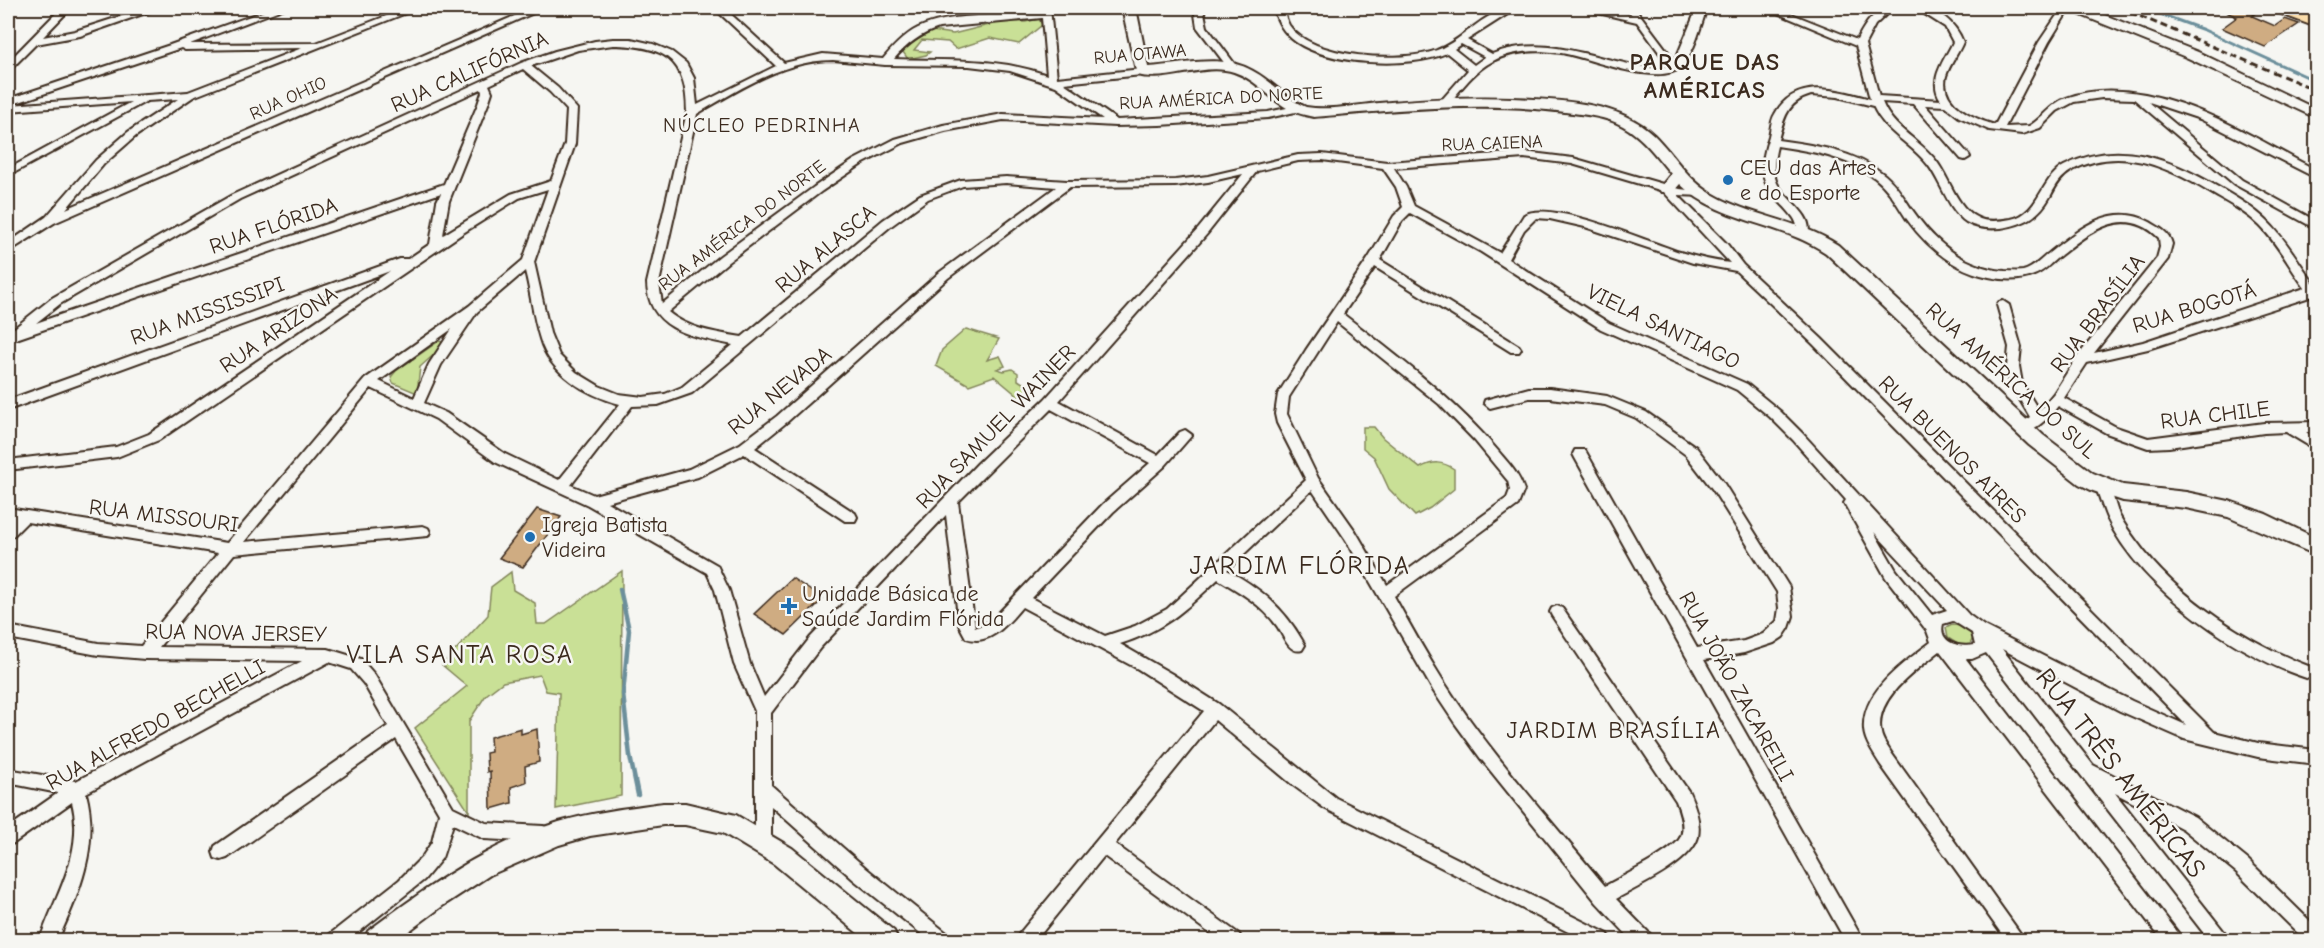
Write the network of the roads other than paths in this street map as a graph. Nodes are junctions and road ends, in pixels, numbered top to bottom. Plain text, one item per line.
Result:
1 (66, 8) edge
2 (155, 8) edge
3 (280, 8) edge
4 (414, 8) edge
5 (540, 8) edge
6 (718, 8) edge
7 (1129, 8) edge
8 (1198, 8) edge
9 (1278, 8) edge
10 (1513, 8) edge
11 (1588, 8) edge
12 (1631, 8) edge
13 (1702, 8) edge
14 (1770, 8) edge
15 (1889, 8) edge
16 (1920, 8) edge
17 (2066, 8) edge
18 (2076, 8) edge
19 (1046, 11) edge
20 (2290, 11) edge
21 (1640, 21) junction
22 (2316, 21) edge
23 (1460, 40) junction
24 (32, 42) junction
25 (1860, 44) junction
26 (321, 45) junction
27 (173, 47) junction
28 (1447, 49) junction
29 (1491, 57) junction
30 (886, 62) junction
31 (524, 64) junction
32 (8, 67) edge
33 (783, 67) junction
34 (1232, 67) junction
35 (1675, 67) junction
36 (1474, 69) junction
37 (1142, 72) junction
38 (1052, 81) junction
39 (484, 84) junction
40 (471, 90) junction
41 (190, 95) junction
42 (2135, 96) junction
43 (148, 98) junction
44 (1877, 101) junction
45 (1916, 101) junction
46 (8, 103) edge
47 (1444, 103) junction
48 (483, 104) junction
49 (1948, 104) junction
50 (8, 108) edge
51 (1296, 110) junction
52 (692, 112) junction
53 (2316, 114) edge
54 (2201, 117) junction
55 (1115, 123) junction
56 (2171, 127) junction
57 (1999, 128) junction
58 (1772, 142) junction
59 (1965, 157) dead end
60 (1387, 165) junction
61 (1254, 168) junction
62 (8, 174) edge
63 (2316, 174) edge
64 (1684, 178) junction
65 (556, 183) junction
66 (1067, 184) junction
67 (450, 186) junction
68 (1667, 189) junction
69 (1700, 194) junction
70 (1409, 208) junction
71 (50, 220) junction
72 (2316, 225) edge
73 (1804, 231) junction
74 (436, 245) junction
75 (8, 248) edge
76 (420, 256) junction
77 (1502, 260) junction
78 (1373, 261) junction
79 (528, 262) junction
80 (1739, 268) junction
81 (103, 275) junction
82 (331, 288) junction
83 (2315, 291) edge
84 (110, 301) junction
85 (2003, 305) dead end
86 (344, 309) junction
87 (473, 309) junction
88 (660, 312) junction
89 (1336, 315) junction
90 (10, 336) edge
91 (743, 342) junction
92 (1515, 349) dead end
93 (2081, 360) junction
94 (369, 382) junction
95 (2057, 400) junction
96 (629, 401) junction
97 (1050, 402) junction
98 (1491, 403) dead end
99 (8, 405) edge
100 (417, 405) junction
101 (2031, 423) junction
102 (2288, 427) junction
103 (2316, 427) edge
104 (1185, 435) dead end
105 (2316, 445) edge
106 (745, 448) junction
107 (1580, 454) dead end
108 (1160, 462) junction
109 (8, 465) edge
110 (1313, 480) junction
111 (562, 486) junction
112 (2103, 488) junction
113 (1846, 493) junction
114 (593, 501) junction
115 (951, 502) junction
116 (8, 513) edge
117 (23, 517) junction
118 (850, 517) dead end
119 (8, 532) edge
120 (423, 532) dead end
121 (2316, 547) edge
122 (230, 549) junction
123 (1217, 573) junction
124 (1385, 594) junction
125 (1022, 600) junction
126 (1557, 612) dead end
127 (1963, 618) junction
128 (8, 632) edge
129 (1981, 634) junction
130 (1941, 640) junction
131 (1103, 643) junction
132 (1298, 645) dead end
133 (145, 653) junction
134 (328, 655) junction
135 (1694, 655) junction
136 (2316, 675) edge
137 (1214, 710) junction
138 (763, 711) junction
139 (397, 729) junction
140 (2211, 740) junction
141 (2316, 757) edge
142 (2088, 771) junction
143 (8, 776) edge
144 (763, 788) junction
145 (77, 789) junction
146 (2136, 795) junction
147 (2117, 809) junction
148 (447, 812) junction
149 (467, 824) junction
150 (557, 834) junction
151 (8, 837) edge
152 (442, 838) junction
153 (763, 845) junction
154 (1104, 846) junction
155 (221, 852) dead end
156 (1603, 897) junction
157 (2316, 939) edge
158 (49, 940) edge
159 (336, 940) edge
160 (377, 940) edge
161 (885, 940) edge
162 (942, 940) edge
163 (1025, 940) edge
164 (1233, 940) edge
165 (1602, 940) edge
166 (1644, 940) edge
167 (1854, 940) edge
168 (2016, 940) edge
169 (2173, 940) edge
170 (2220, 940) edge

1 - 24 street
2 - 24 street
3 - 27 street
4 - 26 street
5 - 71 street, RUA OHIO
6 - 33 street
7 - 37 street
8 - 34 street
9 - 28 street
10 - 23 street
11 - 21 street
12 - 21 street
13 - 35 street
14 - 25 street
15 - 25 street
16 - 49 street
17 - 57 street
18 - 53 street
19 - 30 street
19 - 38 street
20 - 22 highway
21 - 35 street
23 - 28 street
23 - 29 street
24 - 32 street
25 - 44 street
26 - 27 street
26 - 41 street
27 - 46 street
28 - 36 street
29 - 35 street
29 - 36 street
30 - 33 street
30 - 38 street
31 - 39 street, RUA CALIFÓRNIA
31 - 52 street, RUA CALIFÓRNIA
31 - 65 street
33 - 52 street
34 - 37 street, RUA OTAWA
34 - 51 street
36 - 47 street
37 - 38 street, RUA OTAWA
38 - 55 street
39 - 40 street, RUA CALIFÓRNIA
39 - 48 street
40 - 48 street
40 - 81 street, RUA CALIFÓRNIA
41 - 43 street
41 - 71 street
42 - 54 street
42 - 56 street
42 - 57 street
43 - 50 street
43 - 62 street
44 - 45 street
44 - 58 street
44 - 83 street
45 - 49 street
45 - 59 street
47 - 51 street, RUA AMÉRICA DO NORTE
47 - 64 street, RUA AMÉRICA DO NORTE
48 - 67 street
49 - 57 street
51 - 55 street, RUA AMÉRICA DO NORTE
52 - 88 street, RUA CALIFÓRNIA
54 - 56 street
54 - 63 street
55 - 88 street, RUA AMÉRICA DO NORTE
56 - 72 street
58 - 73 street
58 - 93 street, RUA BRASÍLIA
60 - 61 street
60 - 68 street, RUA CAIENA
60 - 70 street
61 - 66 street, RUA ALASCA
61 - 97 street, RUA SAMUEL WAINER
64 - 68 street
64 - 69 street, RUA AMÉRICA DO NORTE
65 - 74 street, RUA ARIZONA
65 - 79 street
66 - 91 street, RUA ALASCA
66 - 106 street, RUA NEVADA
67 - 74 street
67 - 84 street, RUA FLÓRIDA
68 - 69 street, RUA CAIENA
68 - 80 street, RUA BUENOS AIRES
69 - 73 street, RUA AMÉRICA DO NORTE
70 - 77 street, VIELA SANTIAGO
70 - 78 street
71 - 75 street
73 - 101 street, RUA AMÉRICA DO SUL
74 - 76 street, RUA ARIZONA
76 - 82 street, RUA MISSISSIPI
76 - 86 street, RUA ARIZONA
77 - 80 street
77 - 113 street, VIELA SANTIAGO
78 - 89 street
78 - 92 street
79 - 87 street
79 - 96 street, RUA ALASCA
80 - 140 street, RUA BUENOS AIRES
81 - 84 street
81 - 90 street, RUA CALIFÓRNIA
82 - 86 street
82 - 99 street, RUA MISSISSIPI
83 - 93 street, RUA BOGOTÁ
84 - 90 street, RUA FLÓRIDA
85 - 101 street
86 - 109 street, RUA ARIZONA
87 - 94 street
87 - 100 street
88 - 91 street
89 - 110 street
89 - 124 street
91 - 96 street, RUA ALASCA
93 - 95 street, RUA BRASÍLIA
94 - 100 street
94 - 122 street
95 - 101 street, RUA BRASÍLIA
95 - 102 street, RUA CHILE
96 - 111 street
97 - 108 street
97 - 115 street, RUA SAMUEL WAINER
98 - 135 street
100 - 111 street
101 - 112 street, RUA AMÉRICA DO SUL
102 - 103 street, RUA CHILE
102 - 105 street
104 - 108 street
106 - 114 street, RUA NEVADA
106 - 118 street
107 - 135 street, RUA JOÃO ZACAREILI
108 - 125 street
110 - 123 street
110 - 124 street
111 - 114 street
112 - 121 street
112 - 136 street, RUA AMÉRICA DO SUL
113 - 127 street, VIELA SANTIAGO
113 - 130 street, VIELA SANTIAGO
114 - 138 street
115 - 125 street
115 - 138 street, RUA SAMUEL WAINER
116 - 117 street, RUA MISSOURI
117 - 119 street
117 - 122 street, RUA MISSOURI
120 - 122 street, RUA MISSOURI
122 - 133 street
123 - 131 street
123 - 132 street
124 - 156 street
125 - 131 street
126 - 156 street
127 - 129 street, VIELA SANTIAGO
127 - 130 street
128 - 133 street, RUA NOVA JERSEY
129 - 130 street
129 - 140 street
129 - 142 street, RUA TRÊS AMÉRICAS
130 - 168 street
130 - 169 street
131 - 137 street
133 - 134 street, RUA NOVA JERSEY
134 - 139 street, RUA NOVA JERSEY
134 - 145 street, RUA ALFREDO BECHELLI
135 - 167 street, RUA JOÃO ZACAREILI
137 - 154 street
137 - 165 street
138 - 144 street
139 - 148 street, RUA NOVA JERSEY
139 - 155 street
140 - 141 street
142 - 146 street
142 - 147 street, RUA TRÊS AMÉRICAS
143 - 145 street
144 - 153 street
144 - 162 street
145 - 151 street, RUA ALFREDO BECHELLI
145 - 158 street
146 - 147 street
146 - 157 street
147 - 170 street, RUA TRÊS AMÉRICAS
148 - 149 street, RUA NOVA JERSEY
148 - 152 street
149 - 150 street, RUA NOVA JERSEY
149 - 152 street
150 - 153 street
150 - 160 street
152 - 159 street
153 - 161 street
154 - 163 street
154 - 164 street
156 - 166 street

